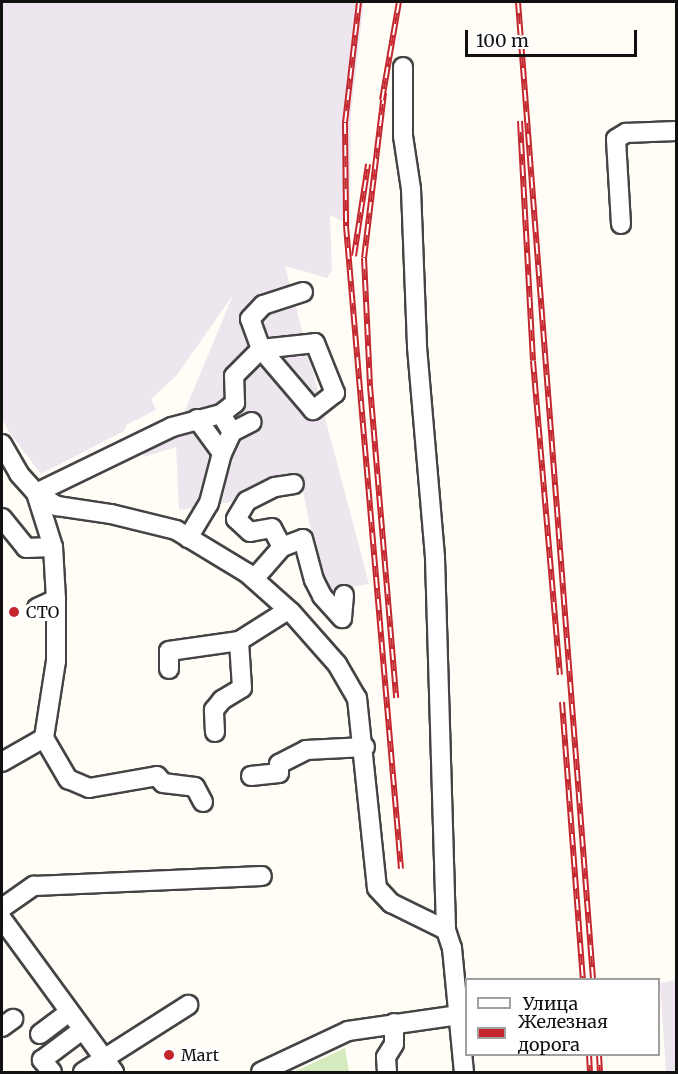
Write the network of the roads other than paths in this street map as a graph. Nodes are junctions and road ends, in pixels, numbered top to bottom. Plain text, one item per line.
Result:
1 (403, 68) dead end
2 (676, 131) edge
3 (621, 224) dead end
4 (303, 292) dead end
5 (221, 414) junction
6 (197, 419) junction
7 (252, 422) dead end
8 (232, 432) junction
9 (2, 449) edge
10 (222, 453) junction
11 (294, 484) dead end
12 (36, 493) junction
13 (2, 518) edge
14 (188, 538) junction
15 (53, 547) junction
16 (282, 547) junction
17 (254, 579) junction
18 (344, 595) dead end
19 (56, 599) junction
20 (37, 608) dead end
21 (288, 609) junction
22 (239, 641) junction
23 (170, 669) dead end
24 (215, 732) dead end
25 (44, 738) junction
26 (365, 747) junction
27 (3, 762) edge
28 (251, 776) dead end
29 (203, 802) dead end
30 (262, 876) dead end
31 (2, 908) edge
32 (2, 920) edge
33 (446, 930) junction
34 (188, 1005) dead end
35 (461, 1007) edge
36 (69, 1012) junction
37 (394, 1023) junction
38 (82, 1030) junction
39 (40, 1034) dead end
40 (108, 1065) edge
41 (52, 1072) edge
42 (83, 1072) edge
43 (261, 1072) edge
44 (387, 1072) edge
45 (464, 1072) edge

1 - 33 street
2 - 3 street
4 - 5 street
5 - 6 street
5 - 8 street
6 - 10 street
6 - 12 street
7 - 8 street
8 - 10 street
9 - 12 street
10 - 14 street
11 - 16 street
12 - 14 street
12 - 15 street
13 - 15 street
14 - 17 street
15 - 19 street
16 - 17 street
16 - 18 street
17 - 21 street
19 - 20 street
19 - 25 street
21 - 22 street
21 - 26 street
22 - 23 street
22 - 24 street
25 - 27 street
25 - 29 street
26 - 28 street
26 - 33 street
30 - 31 street
32 - 36 street
33 - 35 street
34 - 40 street
35 - 37 street
35 - 45 street
36 - 38 street
36 - 39 street
37 - 43 street
37 - 44 street
38 - 40 street
38 - 41 street
40 - 42 street

